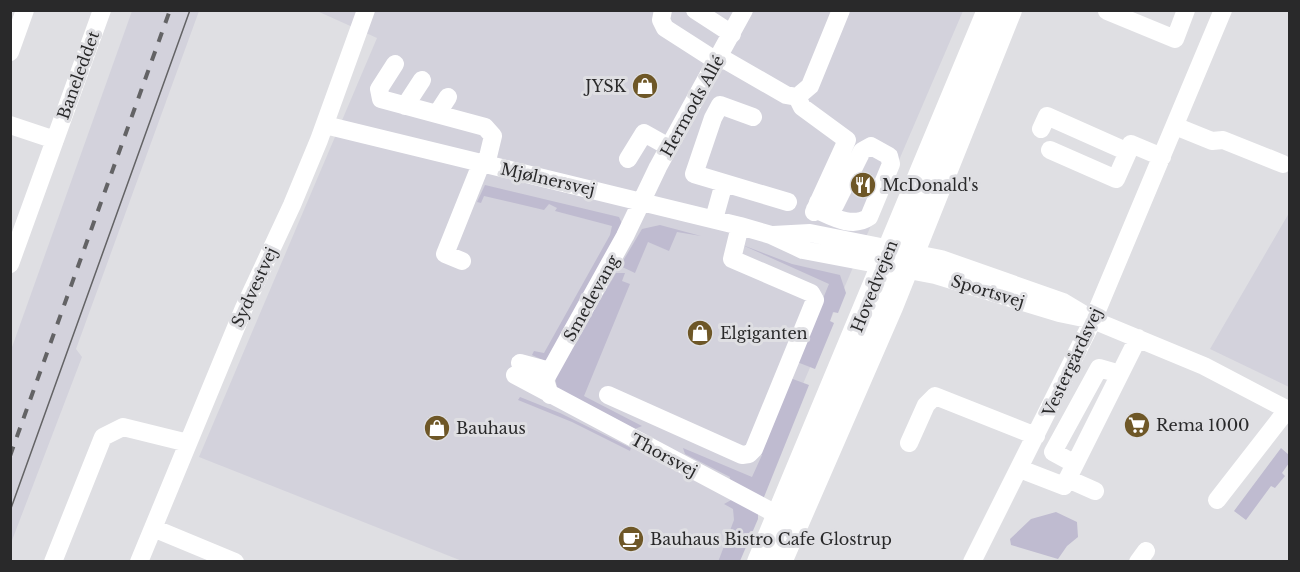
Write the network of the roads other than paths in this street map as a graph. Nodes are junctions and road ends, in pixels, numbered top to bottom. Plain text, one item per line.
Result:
1 (25, 10) edge
2 (102, 10) edge
3 (366, 10) edge
4 (663, 10) edge
5 (695, 10) edge
6 (744, 10) edge
7 (841, 10) edge
8 (990, 10) edge
9 (1010, 10) edge
10 (1186, 10) edge
11 (1107, 11) edge
12 (1219, 12) edge
13 (732, 34) junction
14 (10, 52) edge
15 (719, 60) junction
16 (395, 63) dead end
17 (422, 80) dead end
18 (448, 97) dead end
19 (797, 97) junction
20 (405, 106) junction
21 (437, 114) junction
22 (753, 117) dead end
23 (10, 125) edge
24 (325, 125) junction
25 (1175, 126) junction
26 (1041, 129) dead end
27 (55, 140) junction
28 (669, 147) junction
29 (1050, 150) dead end
30 (1128, 152) junction
31 (1162, 157) junction
32 (628, 159) dead end
33 (483, 164) junction
34 (1283, 164) dead end
35 (724, 183) junction
36 (641, 201) junction
37 (788, 202) dead end
38 (816, 205) junction
39 (714, 219) junction
40 (740, 226) junction
41 (810, 233) junction
42 (771, 235) junction
43 (897, 260) junction
44 (462, 261) dead end
45 (10, 264) edge
46 (1093, 320) junction
47 (1138, 338) junction
48 (550, 371) junction
49 (550, 394) junction
50 (608, 395) dead end
51 (1288, 410) edge
52 (655, 416) junction
53 (687, 430) junction
54 (1036, 436) junction
55 (640, 442) junction
56 (188, 443) junction
57 (909, 443) dead end
58 (674, 460) junction
59 (1020, 469) junction
60 (1071, 472) junction
61 (1095, 491) dead end
62 (1217, 500) dead end
63 (778, 515) junction
64 (153, 528) junction
65 (53, 561) edge
66 (139, 561) edge
67 (235, 561) edge
68 (759, 561) edge
69 (780, 561) edge
70 (972, 561) edge

1 - 14 street
2 - 27 street, Baneleddet
3 - 24 street, Sydvestvej
4 - 15 street
5 - 13 street
6 - 13 street, Hermods Allé
7 - 19 street
8 - 43 main road, Hovedvejen
9 - 43 main road, Hovedvejen
10 - 11 street
12 - 25 street, Vestergårdsvej
13 - 15 street, Hermods Allé
15 - 19 street
15 - 28 street, Hermods Allé
16 - 20 street
17 - 20 street
18 - 21 street
19 - 38 street
20 - 21 street
21 - 33 street
22 - 35 street
23 - 27 street, Baneleddet
24 - 33 street, Mjølnersvej
24 - 56 street, Sydvestvej
25 - 31 street, Vestergårdsvej
25 - 34 street
26 - 30 street
27 - 45 street, Baneleddet
28 - 32 street
28 - 36 street, Hermods Allé
29 - 30 street
30 - 31 street
31 - 46 street, Vestergårdsvej
33 - 36 street, Mjølnersvej
33 - 44 street
35 - 37 street
35 - 39 street
36 - 39 street, Mjølnersvej
36 - 48 street, Smedevang
38 - 38 street
38 - 41 street
39 - 40 street, Mjølnersvej
40 - 42 street, Mjølnersvej
40 - 53 street
41 - 42 street, Mjølnersvej
41 - 43 street, Mjølnersvej
42 - 43 street, Mjølnersvej
43 - 46 street, Sportsvej
43 - 63 main road, Hovedvejen
43 - 69 main road, Hovedvejen
46 - 47 street, Sportsvej
46 - 54 street, Vestergårdsvej
47 - 51 street, Sportsvej
47 - 60 street
48 - 49 street, Smedevang
48 - 49 street, Thorsvej
49 - 55 street, Thorsvej
50 - 52 street
51 - 62 street
52 - 53 street
52 - 55 street
53 - 58 street
54 - 57 street
54 - 59 street, Vestergårdsvej
55 - 58 street, Thorsvej
56 - 64 street, Sydvestvej
56 - 65 street
58 - 63 street, Thorsvej
59 - 60 street
59 - 70 street, Vestergårdsvej
60 - 61 street
63 - 68 main road, Hovedvejen
64 - 66 street, Sydvestvej
64 - 67 street

